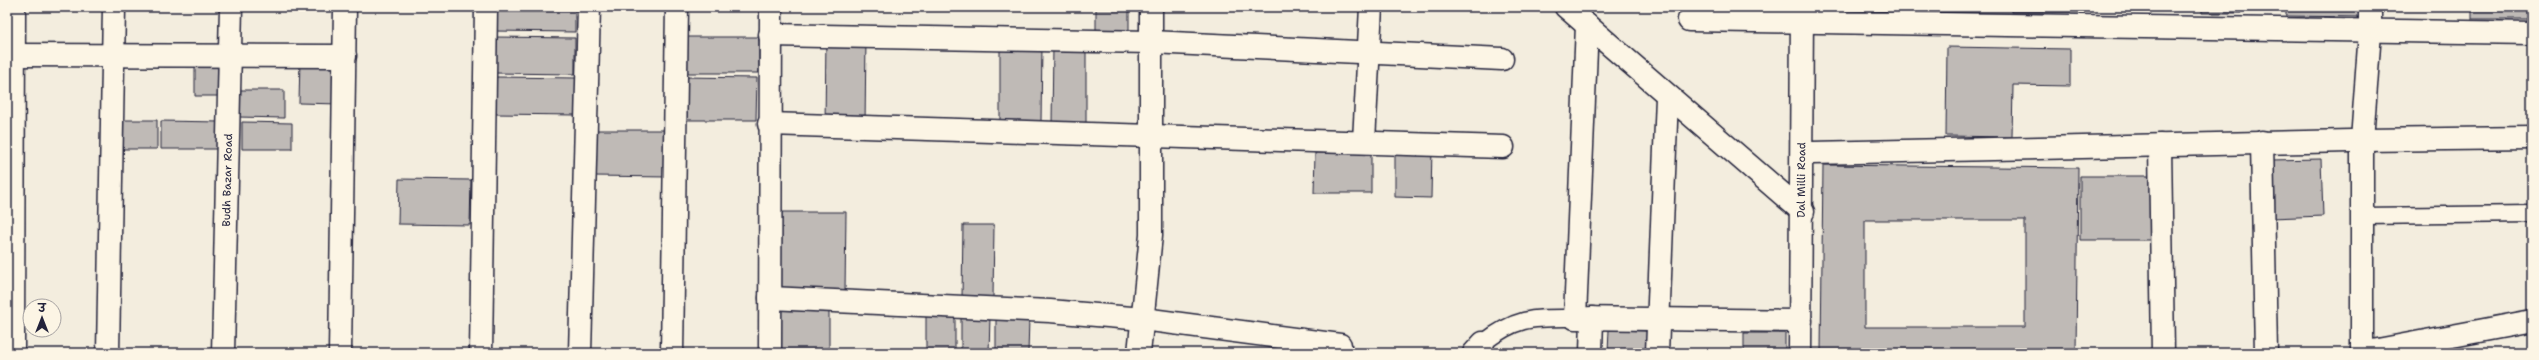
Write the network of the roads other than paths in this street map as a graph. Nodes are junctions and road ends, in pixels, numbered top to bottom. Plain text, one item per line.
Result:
1 (14, 7) edge
2 (114, 7) edge
3 (231, 7) edge
4 (345, 7) edge
5 (486, 7) edge
6 (589, 7) edge
7 (677, 7) edge
8 (771, 7) edge
9 (1151, 7) edge
10 (1371, 7) edge
11 (1566, 7) edge
12 (2370, 7) edge
13 (1803, 15) edge
14 (1689, 20) dead end
15 (1587, 26) junction
16 (2370, 32) junction
17 (2532, 33) edge
18 (770, 35) junction
19 (1151, 42) junction
20 (1367, 52) junction
21 (11, 55) edge
22 (345, 56) junction
23 (113, 57) junction
24 (231, 57) junction
25 (1502, 59) dead end
26 (1667, 97) junction
27 (769, 124) junction
28 (1152, 135) junction
29 (2532, 138) edge
30 (2356, 140) junction
31 (1364, 141) junction
32 (2262, 142) junction
33 (2160, 145) junction
34 (1503, 147) dead end
35 (1807, 153) junction
36 (1803, 212) junction
37 (2532, 214) edge
38 (2362, 216) junction
39 (770, 298) junction
40 (1584, 318) junction
41 (1143, 319) junction
42 (1658, 319) junction
43 (1801, 321) junction
44 (2532, 321) edge
45 (1340, 345) dead end
46 (1478, 348) edge
47 (13, 353) edge
48 (108, 353) edge
49 (223, 353) edge
50 (340, 353) edge
51 (481, 353) edge
52 (580, 353) edge
53 (672, 353) edge
54 (770, 353) edge
55 (1139, 353) edge
56 (1591, 353) edge
57 (1657, 353) edge
58 (1800, 353) edge
59 (2163, 353) edge
60 (2266, 353) edge
61 (2362, 353) edge

1 - 21 street
2 - 23 street
3 - 24 street, Budh Bazar Road
4 - 22 street
5 - 51 street
6 - 52 street
7 - 53 street
8 - 18 street
9 - 19 street
10 - 20 street
11 - 15 street
12 - 16 street
13 - 14 street
13 - 16 street
13 - 35 street, Dal Milli Road
15 - 26 street
15 - 40 street
16 - 17 street
16 - 30 street
18 - 19 street
18 - 27 street
19 - 20 street
19 - 28 street
20 - 25 street
20 - 31 street
21 - 23 street
21 - 47 street
22 - 24 street
22 - 50 street
23 - 24 street
23 - 48 street
24 - 49 street, Budh Bazar Road
26 - 36 street
26 - 42 street
27 - 28 street
27 - 39 street
28 - 31 street
28 - 41 street
29 - 30 street
30 - 32 street
30 - 38 street
31 - 34 street
32 - 33 street
32 - 60 street
33 - 35 street
33 - 59 street
35 - 36 street, Dal Milli Road
36 - 43 street, Dal Milli Road
37 - 38 lane
38 - 61 street
39 - 41 street
39 - 54 street
40 - 42 street
40 - 46 lane
40 - 56 street
41 - 45 street
41 - 55 street
42 - 43 street
42 - 57 street
43 - 58 street, Dal Milli Road
44 - 61 street

